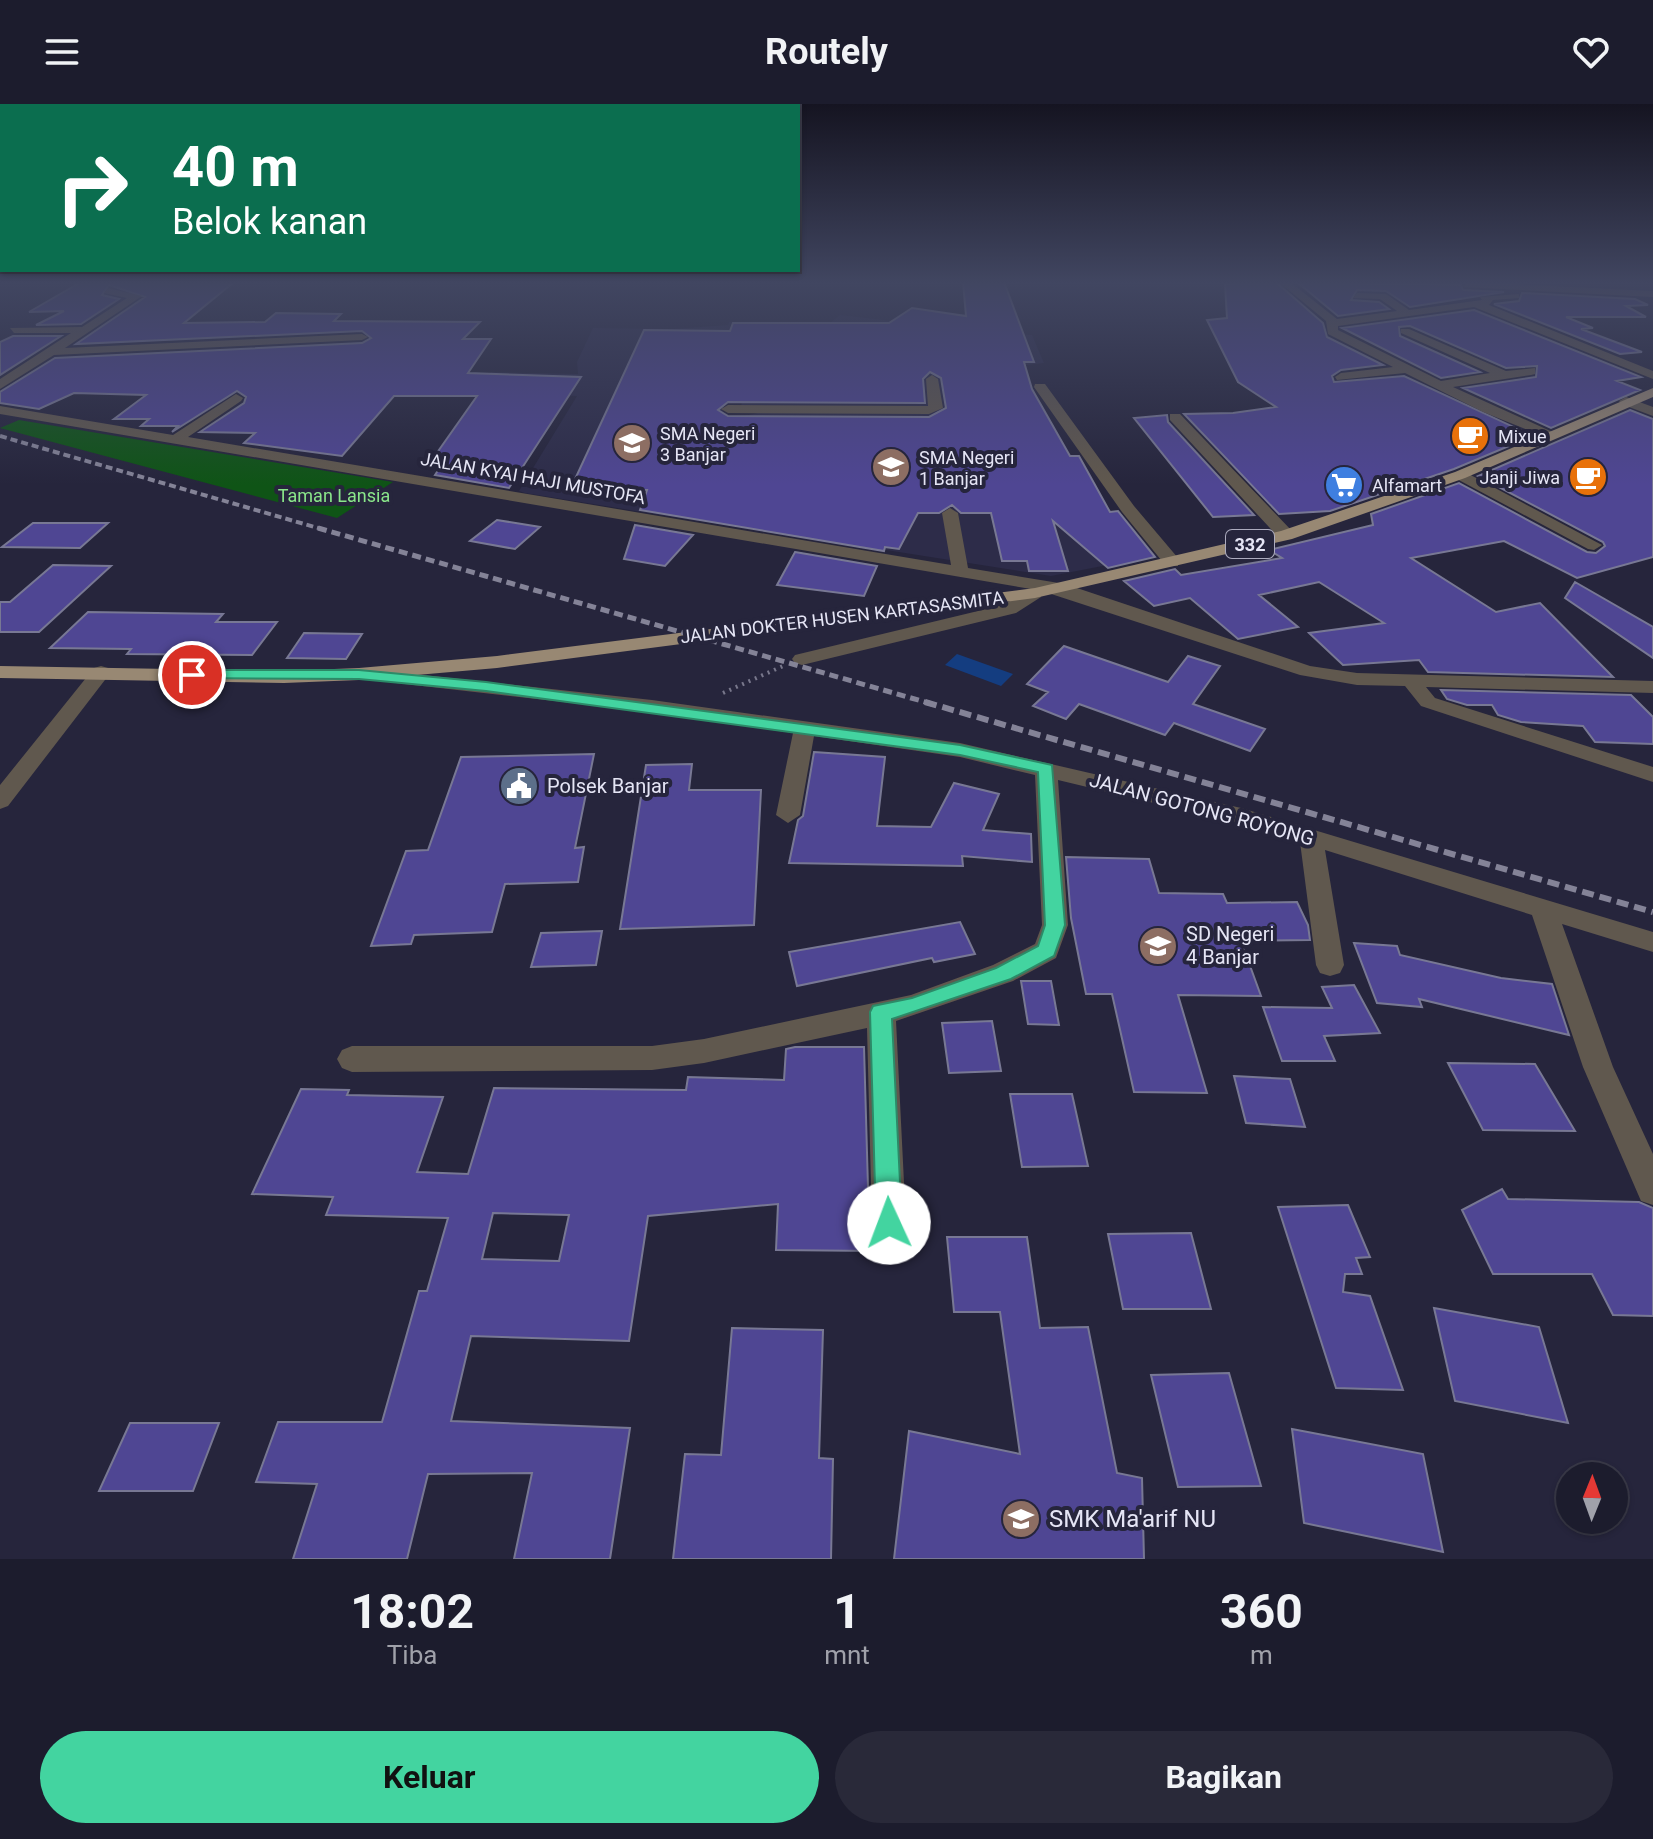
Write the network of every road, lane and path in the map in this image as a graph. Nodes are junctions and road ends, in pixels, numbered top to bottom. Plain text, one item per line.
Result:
1 (58, 350) edge
2 (98, 350) edge
3 (1366, 350) edge
4 (1448, 350) edge
5 (1595, 350) edge
6 (55, 352) junction
7 (1404, 369) junction
8 (1531, 371) dead end
9 (1504, 375) junction
10 (1653, 375) edge
11 (1341, 377) dead end
12 (932, 379) dead end
13 (0, 385) edge
14 (1439, 385) junction
15 (1040, 387) dead end
16 (1653, 392) edge
17 (236, 398) dead end
18 (1626, 401) junction
19 (728, 409) dead end
20 (0, 410) edge
21 (1653, 412) edge
22 (1175, 417) dead end
23 (1550, 434) junction
24 (175, 440) junction
25 (1460, 475) junction
26 (950, 513) dead end
27 (1286, 535) junction
28 (1594, 545) dead end
29 (1172, 562) junction
30 (960, 569) junction
31 (1059, 588) junction
32 (1035, 593) junction
33 (802, 659) joint
34 (0, 672) edge
35 (101, 672) junction
36 (359, 674) junction
37 (1413, 680) junction
38 (1653, 687) edge
39 (684, 711) junction
40 (805, 729) junction
41 (1046, 768) junction
42 (1653, 775) edge
43 (0, 801) edge
44 (788, 815) dead end
45 (1311, 837) junction
46 (1544, 911) junction
47 (1653, 942) edge
48 (1330, 965) dead end
49 (881, 1012) junction
50 (352, 1059) dead end
51 (1653, 1190) edge
52 (889, 1223) dead end

1 - 6 street
2 - 6 street
3 - 7 street
4 - 9 street
5 - 10 street
6 - 13 street
7 - 11 street
7 - 14 street
8 - 9 street
9 - 14 street
12 - 19 street
14 - 23 street
15 - 29 street
16 - 18 main road, JALAN DOKTER HUSEN KARTASASMITA / 332
17 - 24 street
18 - 21 street
18 - 23 main road, JALAN DOKTER HUSEN KARTASASMITA / 332
20 - 24 street, JALAN KYAI HAJI MUSTOFA
22 - 27 street
23 - 25 main road, JALAN DOKTER HUSEN KARTASASMITA / 332
24 - 30 street, JALAN KYAI HAJI MUSTOFA
25 - 27 main road, JALAN DOKTER HUSEN KARTASASMITA / 332
25 - 28 street
26 - 30 street
27 - 29 main road, JALAN DOKTER HUSEN KARTASASMITA / 332
29 - 31 main road, JALAN DOKTER HUSEN KARTASASMITA / 332
30 - 31 street, JALAN KYAI HAJI MUSTOFA
31 - 32 main road, JALAN DOKTER HUSEN KARTASASMITA / 332
31 - 37 street, JALAN KYAI HAJI MUSTOFA
32 - 33 street
32 - 36 main road, JALAN DOKTER HUSEN KARTASASMITA / 332
33 - 39 path
34 - 35 main road, JALAN DOKTER HUSEN KARTASASMITA / 332
35 - 36 main road, JALAN DOKTER HUSEN KARTASASMITA / 332
35 - 43 street
36 - 39 street, JALAN GOTONG ROYONG
37 - 38 street, JALAN KYAI HAJI MUSTOFA
37 - 42 street
39 - 40 street, JALAN GOTONG ROYONG
40 - 41 street, JALAN GOTONG ROYONG
40 - 44 street
41 - 45 street, JALAN GOTONG ROYONG
41 - 49 street
45 - 46 street, JALAN GOTONG ROYONG
45 - 48 street
46 - 47 street, JALAN GOTONG ROYONG
46 - 51 street
49 - 50 street
49 - 52 street

